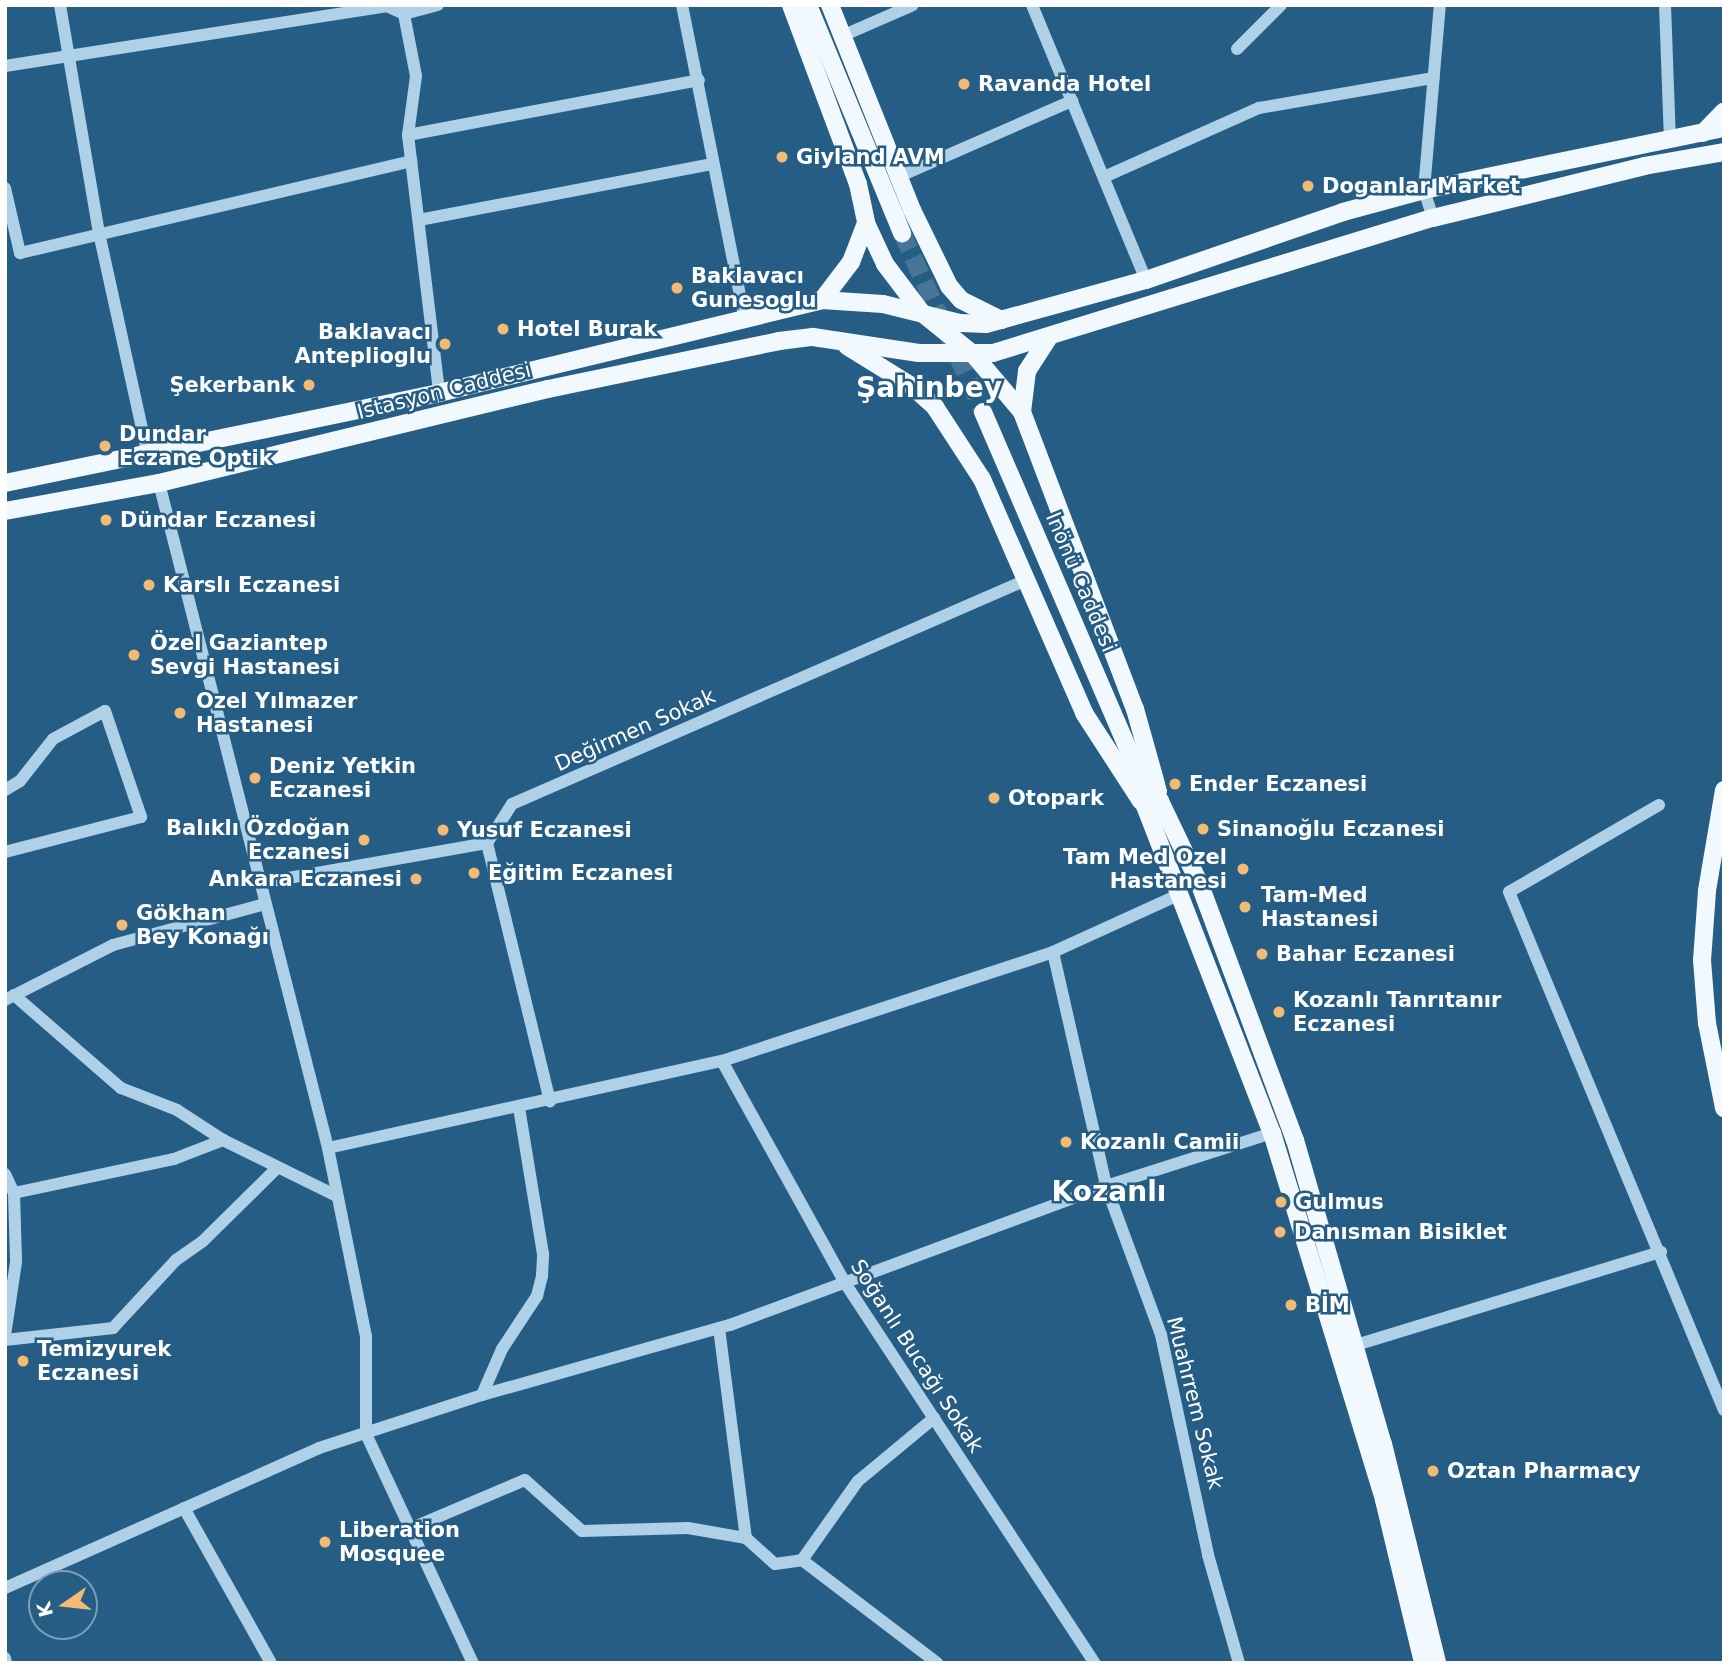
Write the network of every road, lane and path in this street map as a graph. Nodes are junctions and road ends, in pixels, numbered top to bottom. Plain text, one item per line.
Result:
1 (60, 5) edge
2 (438, 5) edge
3 (682, 5) edge
4 (791, 5) edge
5 (808, 5) edge
6 (830, 5) edge
7 (913, 5) edge
8 (1032, 5) edge
9 (1280, 5) edge
10 (1440, 5) edge
11 (1665, 5) edge
12 (403, 10) edge
13 (842, 36) junction
14 (1237, 49) dead end
15 (70, 57) junction
16 (5, 66) edge
17 (1433, 78) junction
18 (699, 80) junction
19 (1072, 101) junction
20 (1724, 111) edge
21 (1724, 128) edge
22 (1703, 133) junction
23 (408, 135) junction
24 (1670, 141) junction
25 (1724, 152) edge
26 (411, 160) junction
27 (713, 164) junction
28 (900, 176) junction
29 (1104, 177) junction
30 (5, 188) edge
31 (1424, 190) junction
32 (1433, 218) junction
33 (419, 220) junction
34 (866, 223) junction
35 (99, 233) junction
36 (902, 233) tunnel mouth
37 (1146, 280) junction
38 (822, 300) junction
39 (922, 313) junction
40 (745, 319) junction
41 (1001, 320) junction
42 (1048, 339) junction
43 (841, 342) junction
44 (973, 354) junction
45 (439, 393) junction
46 (982, 412) tunnel mouth
47 (1022, 412) junction
48 (147, 452) junction
49 (5, 482) edge
50 (159, 483) junction
51 (5, 512) edge
52 (1026, 580) junction
53 (5, 790) edge
54 (1724, 790) edge
55 (1152, 804) junction
56 (1660, 806) dead end
57 (487, 842) junction
58 (5, 852) edge
59 (261, 883) junction
60 (1180, 894) junction
61 (265, 904) junction
62 (1053, 952) junction
63 (9, 998) edge
64 (722, 1061) junction
65 (550, 1101) junction
66 (519, 1107) junction
67 (1724, 1108) edge
68 (1272, 1133) junction
69 (223, 1140) junction
70 (328, 1148) junction
71 (278, 1167) junction
72 (5, 1174) edge
73 (1107, 1186) junction
74 (14, 1193) junction
75 (337, 1196) junction
76 (1661, 1252) junction
77 (845, 1283) junction
78 (719, 1328) junction
79 (5, 1338) edge
80 (1356, 1345) junction
81 (482, 1395) junction
82 (1724, 1410) edge
83 (934, 1418) junction
84 (366, 1434) junction
85 (184, 1508) junction
86 (407, 1530) junction
87 (746, 1538) junction
88 (802, 1560) junction
89 (5, 1588) edge
90 (271, 1663) edge
91 (472, 1663) edge
92 (937, 1663) edge
93 (1094, 1663) edge
94 (1239, 1663) edge
95 (1423, 1663) edge
96 (1437, 1663) edge

1 - 15 street
2 - 12 street
3 - 18 street
4 - 34 main road
5 - 36 main road
6 - 13 main road
7 - 13 street
8 - 19 street
9 - 14 street
10 - 17 street
11 - 24 street
12 - 15 street
12 - 23 street
13 - 28 main road
15 - 16 street
15 - 35 street
17 - 29 street
17 - 31 street
18 - 23 street
18 - 27 street
19 - 28 street
19 - 29 street
20 - 22 main road
21 - 22 main road
22 - 24 main road
23 - 26 street
24 - 31 main road
25 - 32 main road, Istasyon Caddesi
26 - 33 street
26 - 35 street
27 - 33 street
27 - 40 street
28 - 41 main road
29 - 37 street
30 - 35 street
31 - 32 street
31 - 37 main road
32 - 42 main road, Istasyon Caddesi
33 - 45 street
34 - 38 main road
34 - 39 main road
35 - 48 street
37 - 41 main road
38 - 39 main road
38 - 40 main road
39 - 41 main road
39 - 44 main road
40 - 45 main road
42 - 44 main road, Istasyon Caddesi
42 - 47 main road
43 - 44 main road, Istasyon Caddesi
43 - 50 main road, Istasyon Caddesi
43 - 52 main road
44 - 47 main road
45 - 48 main road
46 - 55 main road, Inönü Caddesi
47 - 55 main road
48 - 49 main road
50 - 51 main road, Istasyon Caddesi
50 - 59 street
52 - 55 main road
52 - 57 street, Değirmen Sokak
53 - 58 street
54 - 67 main road
55 - 60 main road
55 - 80 main road
56 - 76 street
57 - 59 street
57 - 65 street
59 - 61 street
60 - 62 street
60 - 68 main road
61 - 63 street
61 - 70 street
62 - 64 street
62 - 73 street, Muahrrem Sokak
63 - 69 street
64 - 65 street
64 - 77 street, Soğanlı Bucağı Sokak
65 - 66 street
66 - 70 street
66 - 81 street
68 - 73 street
68 - 95 main road
69 - 71 street
69 - 74 street
70 - 75 street
71 - 75 street
71 - 79 street
72 - 74 street
73 - 77 street
73 - 94 street, Muahrrem Sokak
74 - 79 street
75 - 84 street
76 - 80 street
76 - 82 street
77 - 78 street
77 - 83 street, Soğanlı Bucağı Sokak
78 - 81 street
78 - 87 street
80 - 96 main road
81 - 84 street
83 - 88 street
83 - 93 street, Soğanlı Bucağı Sokak
84 - 85 street
84 - 86 street
85 - 89 street
85 - 90 street
86 - 87 street
86 - 91 street
87 - 88 street
88 - 92 street

